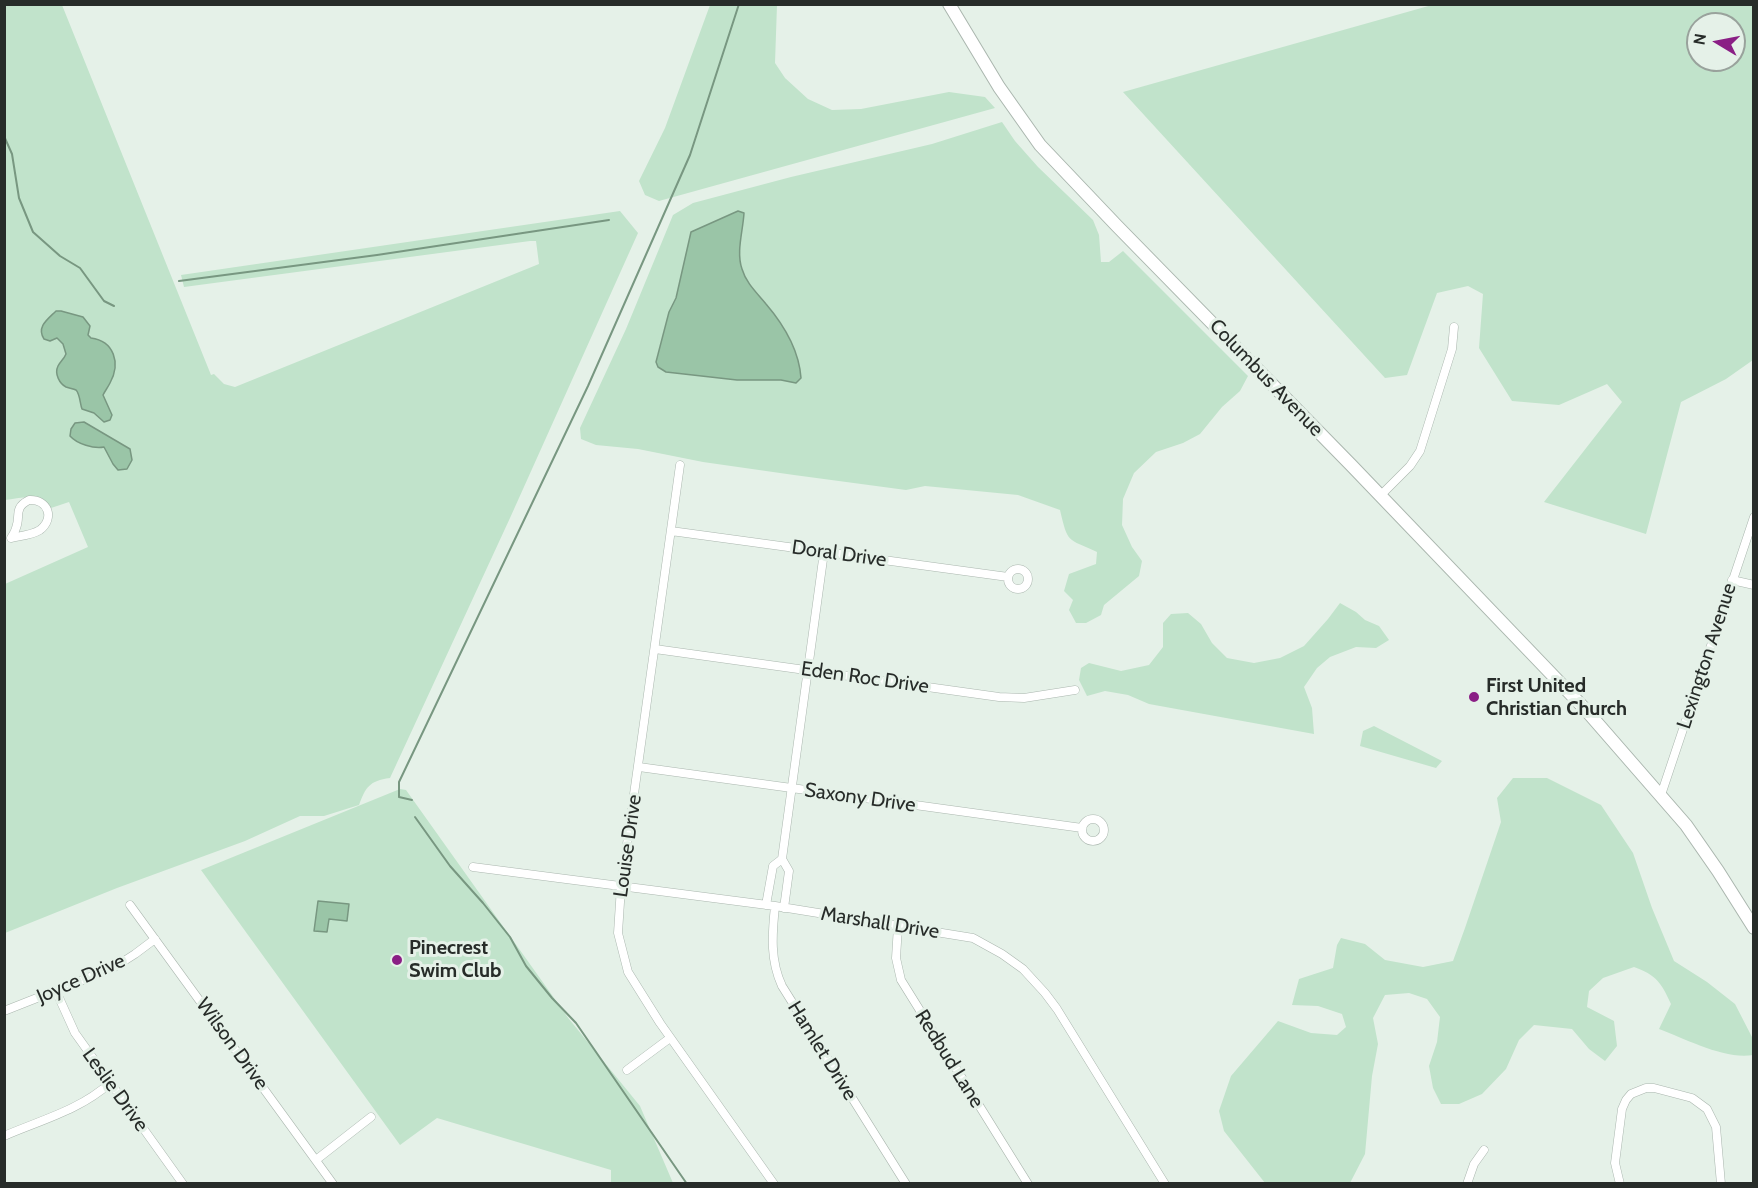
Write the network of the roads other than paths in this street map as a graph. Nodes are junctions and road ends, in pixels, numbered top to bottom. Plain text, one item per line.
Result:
1 (949, 4) edge
2 (1454, 327) dead end
3 (681, 465) dead end
4 (1380, 496) junction
5 (1754, 517) edge
6 (671, 531) junction
7 (8, 539) edge
8 (824, 552) junction
9 (1008, 577) dead end
10 (1732, 580) junction
11 (1754, 585) edge
12 (655, 649) junction
13 (808, 670) junction
14 (1075, 690) dead end
15 (639, 767) junction
16 (792, 788) junction
17 (1661, 795) junction
18 (1082, 828) dead end
19 (782, 859) junction
20 (473, 867) dead end
21 (621, 887) junction
22 (130, 905) dead end
23 (775, 906) junction
24 (898, 926) junction
25 (1754, 928) edge
26 (155, 939) junction
27 (56, 991) junction
28 (4, 1011) edge
29 (670, 1038) junction
30 (627, 1070) dead end
31 (110, 1083) junction
32 (371, 1117) dead end
33 (4, 1136) edge
34 (1484, 1150) dead end
35 (316, 1160) junction
36 (183, 1184) edge
37 (333, 1184) edge
38 (774, 1184) edge
39 (906, 1184) edge
40 (1028, 1184) edge
41 (1166, 1184) edge
42 (1467, 1184) edge
43 (1620, 1184) edge
44 (1721, 1184) edge

1 - 4 main road, Columbus Avenue
2 - 4 street
3 - 6 street, Louise Drive
4 - 17 main road, Columbus Avenue
5 - 10 street, Lexington Avenue
6 - 8 street, Doral Drive
6 - 12 street, Louise Drive
7 - 7 street
8 - 9 street, Doral Drive
8 - 13 street, Hamlet Drive
10 - 11 street
10 - 17 street, Lexington Avenue
12 - 13 street, Eden Roc Drive
12 - 15 street, Louise Drive
13 - 14 street, Eden Roc Drive
13 - 16 street, Hamlet Drive
15 - 16 street, Saxony Drive
15 - 21 street, Louise Drive
16 - 18 street, Saxony Drive
16 - 19 street, Hamlet Drive
17 - 25 main road, Columbus Avenue
19 - 23 street, Hamlet Drive
19 - 23 street, Hamlet Drive
20 - 21 street, Marshall Drive
21 - 23 street, Marshall Drive
21 - 29 street, Louise Drive
22 - 26 street, Wilson Drive
23 - 24 street, Marshall Drive
23 - 39 street, Hamlet Drive
24 - 40 street, Redbud Lane
24 - 41 street, Marshall Drive
26 - 27 street, Joyce Drive
26 - 35 street, Wilson Drive
27 - 28 street, Joyce Drive
27 - 31 street, Leslie Drive
29 - 30 street
29 - 38 street, Louise Drive
31 - 33 street
31 - 36 street, Leslie Drive
32 - 35 street
34 - 42 street
35 - 37 street, Wilson Drive
43 - 44 street

